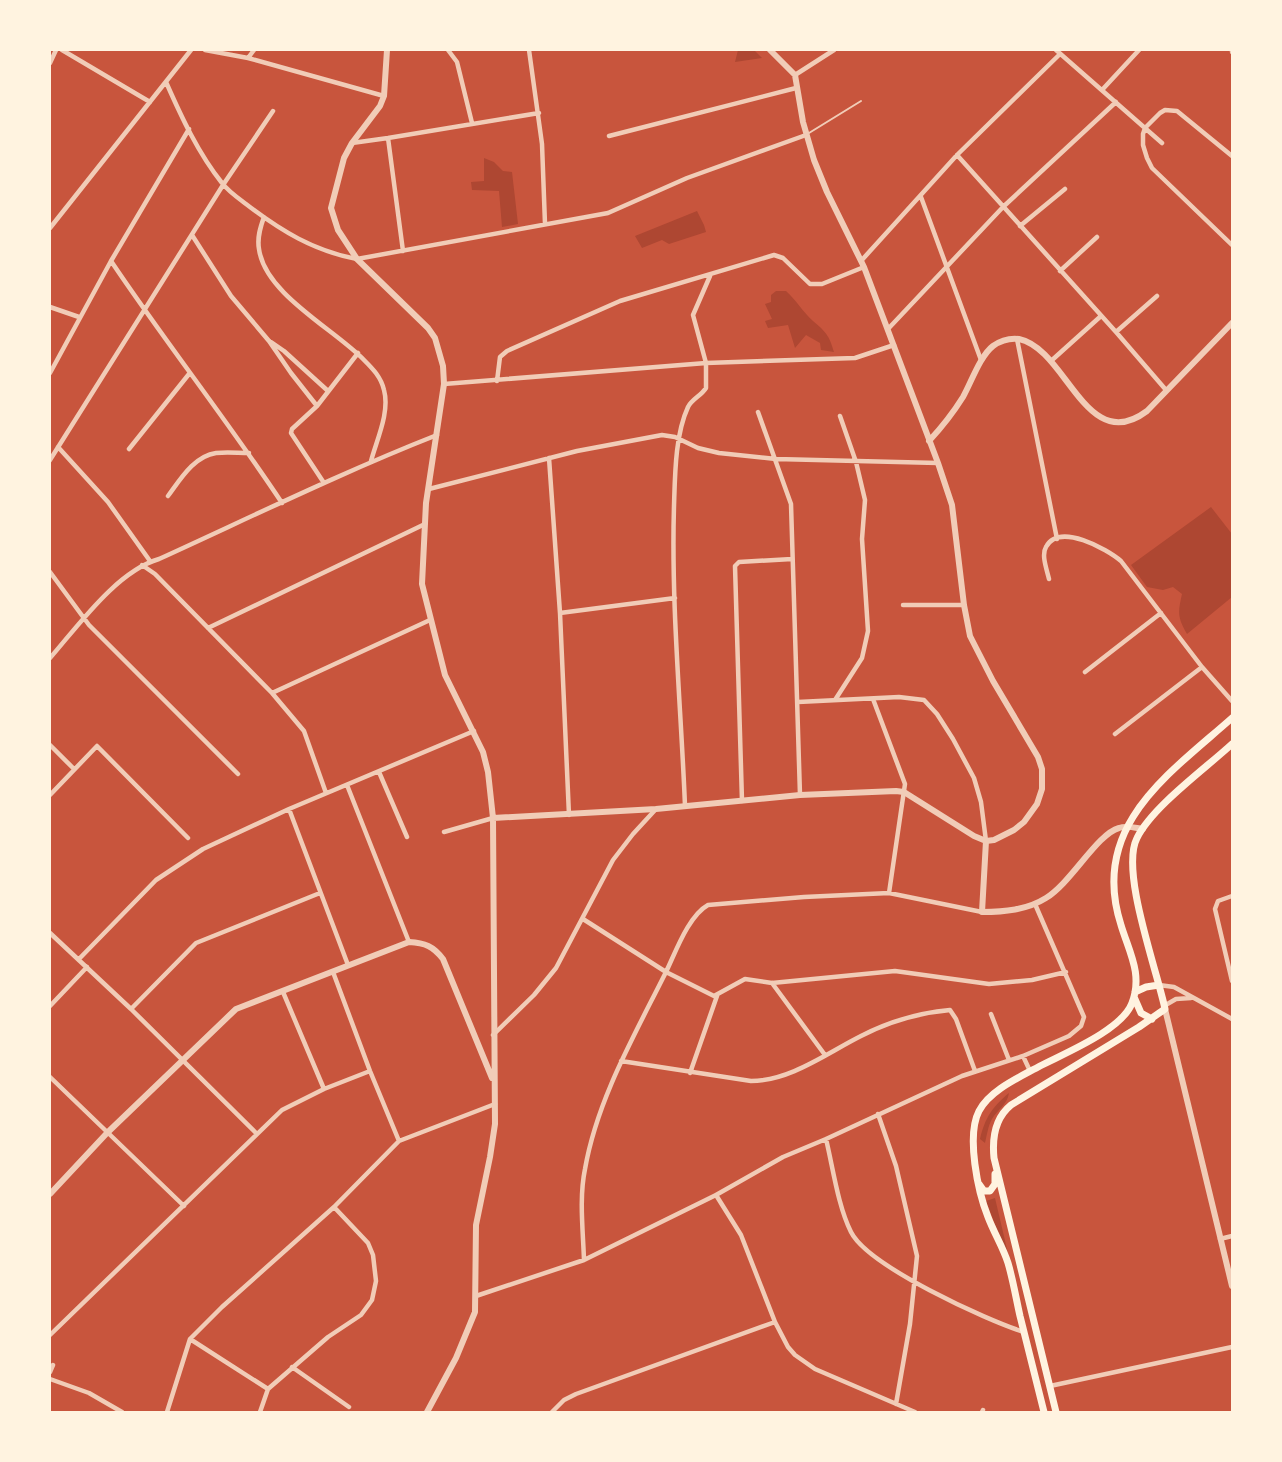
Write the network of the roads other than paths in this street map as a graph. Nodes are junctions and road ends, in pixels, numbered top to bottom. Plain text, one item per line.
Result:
1 (56, 50) edge
2 (62, 50) edge
3 (191, 50) edge
4 (205, 50) edge
5 (254, 50) edge
6 (387, 50) edge
7 (448, 50) edge
8 (529, 50) edge
9 (770, 50) edge
10 (834, 50) edge
11 (1056, 50) edge
12 (1138, 50) edge
13 (1060, 54) junction
14 (248, 58) junction
15 (50, 63) edge
16 (795, 75) junction
17 (166, 82) junction
18 (796, 88) junction
19 (1102, 90) junction
20 (384, 96) junction
21 (861, 101) dead end
22 (150, 102) junction
23 (1116, 102) junction
24 (273, 111) dead end
25 (539, 112) junction
26 (472, 123) junction
27 (1145, 128) junction
28 (189, 129) junction
29 (806, 135) junction
30 (609, 136) dead end
31 (388, 138) junction
32 (352, 143) junction
33 (1162, 143) dead end
34 (957, 155) junction
35 (1233, 156) edge
36 (223, 185) junction
37 (1065, 189) dead end
38 (921, 197) junction
39 (1003, 207) junction
40 (264, 218) junction
41 (545, 224) junction
42 (1020, 226) junction
43 (50, 228) edge
44 (192, 236) junction
45 (1097, 237) dead end
46 (1233, 245) edge
47 (404, 250) junction
48 (357, 259) junction
49 (111, 261) junction
50 (862, 264) junction
51 (948, 267) junction
52 (1060, 271) junction
53 (710, 276) junction
54 (1157, 296) dead end
55 (50, 308) edge
56 (144, 311) junction
57 (1101, 316) junction
58 (79, 317) junction
59 (1233, 323) edge
60 (888, 329) junction
61 (1116, 332) junction
62 (1017, 339) junction
63 (269, 341) junction
64 (894, 345) junction
65 (358, 353) junction
66 (1051, 361) junction
67 (982, 362) junction
68 (706, 363) junction
69 (50, 373) edge
70 (189, 374) junction
71 (497, 381) junction
72 (444, 384) junction
73 (1166, 390) junction
74 (328, 391) junction
75 (317, 406) junction
76 (758, 412) dead end
77 (840, 416) dead end
78 (437, 435) junction
79 (680, 439) junction
80 (929, 441) junction
81 (58, 447) junction
82 (129, 449) dead end
83 (249, 453) junction
84 (549, 458) junction
85 (776, 459) junction
86 (50, 460) edge
87 (371, 461) junction
88 (856, 462) junction
89 (938, 463) junction
90 (324, 483) junction
91 (429, 489) junction
92 (168, 496) dead end
93 (282, 503) junction
94 (424, 524) junction
95 (1057, 539) junction
96 (792, 560) junction
97 (150, 561) junction
98 (142, 565) junction
99 (50, 572) edge
100 (1049, 579) dead end
101 (675, 598) junction
102 (903, 605) dead end
103 (964, 605) junction
104 (560, 613) junction
105 (1161, 613) junction
106 (84, 619) junction
107 (430, 620) junction
108 (208, 628) junction
109 (50, 658) edge
110 (1202, 667) junction
111 (1085, 672) dead end
112 (272, 693) junction
113 (873, 699) junction
114 (835, 700) junction
115 (1233, 701) edge
116 (798, 702) junction
117 (1233, 718) edge
118 (474, 731) junction
119 (1114, 734) dead end
120 (1233, 744) edge
121 (50, 746) edge
122 (74, 769) junction
123 (379, 772) junction
124 (238, 774) dead end
125 (347, 784) junction
126 (904, 792) junction
127 (326, 793) junction
128 (50, 795) edge
129 (800, 795) junction
130 (742, 801) junction
131 (686, 806) junction
132 (289, 809) junction
133 (656, 809) junction
134 (569, 815) junction
135 (493, 818) junction
136 (1127, 826) junction
137 (1143, 829) junction
138 (444, 832) dead end
139 (407, 837) dead end
140 (188, 838) dead end
141 (986, 841) junction
142 (320, 893) junction
143 (889, 893) junction
144 (1233, 896) edge
145 (1035, 904) junction
146 (982, 912) junction
147 (583, 919) junction
148 (50, 933) edge
149 (409, 942) junction
150 (79, 959) junction
151 (348, 965) junction
152 (87, 967) junction
153 (333, 972) junction
154 (666, 972) junction
155 (1066, 972) junction
156 (1233, 981) edge
157 (772, 983) junction
158 (1159, 986) junction
159 (283, 992) junction
160 (1134, 995) junction
161 (715, 996) junction
162 (1191, 998) junction
163 (50, 1006) edge
164 (1164, 1007) junction
165 (131, 1009) junction
166 (991, 1014) dead end
167 (1152, 1018) junction
168 (1233, 1019) edge
169 (493, 1035) junction
170 (825, 1055) junction
171 (1023, 1056) junction
172 (1009, 1060) junction
173 (181, 1061) junction
174 (621, 1061) junction
175 (370, 1071) junction
176 (975, 1071) junction
177 (1030, 1071) junction
178 (690, 1073) junction
179 (50, 1077) edge
180 (493, 1081) junction
181 (324, 1089) junction
182 (495, 1104) junction
183 (878, 1114) junction
184 (107, 1133) junction
185 (256, 1133) junction
186 (826, 1139) junction
187 (399, 1141) junction
188 (994, 1158) junction
189 (978, 1182) junction
190 (50, 1194) edge
191 (716, 1195) junction
192 (184, 1206) junction
193 (334, 1207) junction
194 (1233, 1236) edge
195 (1220, 1239) junction
196 (584, 1260) junction
197 (914, 1280) junction
198 (1233, 1286) edge
199 (476, 1296) junction
200 (775, 1322) junction
201 (1024, 1332) junction
202 (50, 1335) edge
203 (190, 1339) junction
204 (1233, 1347) edge
205 (53, 1365) dead end
206 (292, 1367) junction
207 (50, 1372) edge
208 (50, 1379) edge
209 (1050, 1386) junction
210 (268, 1389) junction
211 (896, 1404) junction
212 (349, 1407) dead end
213 (122, 1413) edge
214 (166, 1413) edge
215 (260, 1413) edge
216 (427, 1413) edge
217 (552, 1413) edge
218 (915, 1413) edge
219 (1044, 1413) edge
220 (1056, 1413) edge

1 - 15 street
2 - 22 street
3 - 17 street
4 - 14 street
5 - 14 street
6 - 20 street
7 - 26 street
8 - 25 street
9 - 16 street
10 - 16 street
11 - 13 street
12 - 19 street
13 - 19 street
13 - 34 street
14 - 20 street
16 - 18 street
17 - 22 street
17 - 28 street
18 - 29 street
18 - 30 street
19 - 23 street
20 - 32 street
21 - 29 lane
22 - 43 street
23 - 27 street
23 - 39 street
24 - 36 street
25 - 26 street
25 - 41 street
26 - 31 street
27 - 33 street
27 - 35 street
27 - 46 street
28 - 36 street
28 - 49 street
29 - 41 street
29 - 50 street
31 - 32 street
31 - 47 street
32 - 48 street
34 - 38 street
34 - 39 street
36 - 40 street
36 - 44 street
37 - 42 street
38 - 50 street
38 - 51 street
39 - 42 street
39 - 51 street
40 - 48 street
40 - 65 street
41 - 47 street
42 - 52 street
44 - 56 street
44 - 63 street
45 - 52 street
47 - 48 street
48 - 72 street
49 - 56 street
49 - 58 street
50 - 53 street
50 - 60 street
51 - 60 street
51 - 67 street
52 - 57 street
53 - 68 street
53 - 71 street
54 - 61 street
55 - 58 street
56 - 70 street
56 - 81 street
57 - 61 street
57 - 66 street
58 - 69 street
59 - 73 street
60 - 64 street
61 - 73 street
62 - 66 street
62 - 67 street
62 - 95 street
63 - 74 street
63 - 75 street
64 - 68 street
64 - 80 street
65 - 74 street
65 - 87 street
66 - 73 street
67 - 80 street
68 - 71 street
68 - 79 street
70 - 82 street
70 - 83 street
71 - 72 street
72 - 78 street
74 - 75 street
75 - 90 street
76 - 85 street
77 - 88 street
78 - 87 street
78 - 91 street
79 - 84 street
79 - 85 street
79 - 101 street
80 - 89 street
81 - 86 street
81 - 97 street
83 - 92 street
83 - 93 street
84 - 91 street
84 - 104 street
85 - 88 street
85 - 96 street
87 - 90 street
88 - 89 street
88 - 114 street
89 - 103 street
90 - 93 street
91 - 94 street
93 - 97 street
94 - 107 street
94 - 108 street
95 - 100 street
95 - 105 street
96 - 116 street
96 - 130 street
97 - 98 street
98 - 106 street
98 - 108 street
99 - 106 street
101 - 104 street
101 - 131 street
102 - 103 street
103 - 141 street
104 - 134 street
105 - 110 street
105 - 111 street
106 - 109 street
106 - 124 street
107 - 112 street
107 - 118 street
108 - 112 street
110 - 115 street
110 - 119 street
112 - 127 street
113 - 114 street
113 - 126 street
113 - 141 street
114 - 116 street
116 - 129 street
117 - 136 main road
118 - 123 street
118 - 135 street
120 - 137 main road
121 - 122 street
122 - 128 street
122 - 140 street
123 - 125 street
123 - 139 street
125 - 127 street
125 - 149 street
126 - 129 street
126 - 141 street
126 - 143 street
127 - 132 street
129 - 130 street
130 - 131 street
131 - 133 street
132 - 142 street
132 - 150 street
133 - 134 street
133 - 147 street
134 - 135 street
135 - 138 street
135 - 169 street
136 - 137 street
136 - 145 street
136 - 160 main road
137 - 158 main road
141 - 146 street
142 - 151 street
142 - 165 street
143 - 146 street
143 - 154 street
144 - 156 street
145 - 146 street
145 - 155 street
147 - 154 street
147 - 169 street
148 - 150 street
149 - 151 street
149 - 180 street
150 - 152 street
151 - 153 street
152 - 163 street
152 - 165 street
153 - 159 street
153 - 175 street
154 - 161 street
154 - 174 street
155 - 157 street
155 - 171 street
157 - 161 street
157 - 170 street
158 - 160 main road
158 - 162 street
158 - 164 main road
159 - 173 street
159 - 181 street
160 - 167 main road
160 - 177 main road
161 - 178 street
162 - 164 street
162 - 168 street
164 - 167 main road
164 - 195 street
165 - 173 street
166 - 172 street
167 - 188 main road
169 - 180 street
170 - 176 street
170 - 178 street
171 - 172 street
171 - 177 street
172 - 176 street
173 - 184 street
173 - 185 street
174 - 178 street
174 - 196 street
175 - 181 street
175 - 187 street
176 - 183 street
177 - 189 main road
179 - 184 street
180 - 182 street
181 - 185 street
182 - 187 street
182 - 199 street
183 - 186 street
183 - 197 street
184 - 190 street
184 - 192 street
185 - 192 street
186 - 191 street
186 - 197 street
187 - 193 street
188 - 189 main road
188 - 209 main road
189 - 201 main road
191 - 196 street
191 - 200 street
192 - 202 street
193 - 203 street
193 - 206 street
194 - 195 street
195 - 198 street
196 - 199 street
197 - 201 street
197 - 211 street
199 - 216 street
200 - 211 street
200 - 217 street
201 - 219 main road
203 - 210 street
203 - 214 street
204 - 209 street
205 - 207 street
206 - 210 street
206 - 212 street
208 - 213 street
209 - 220 main road
210 - 215 street
211 - 218 street

